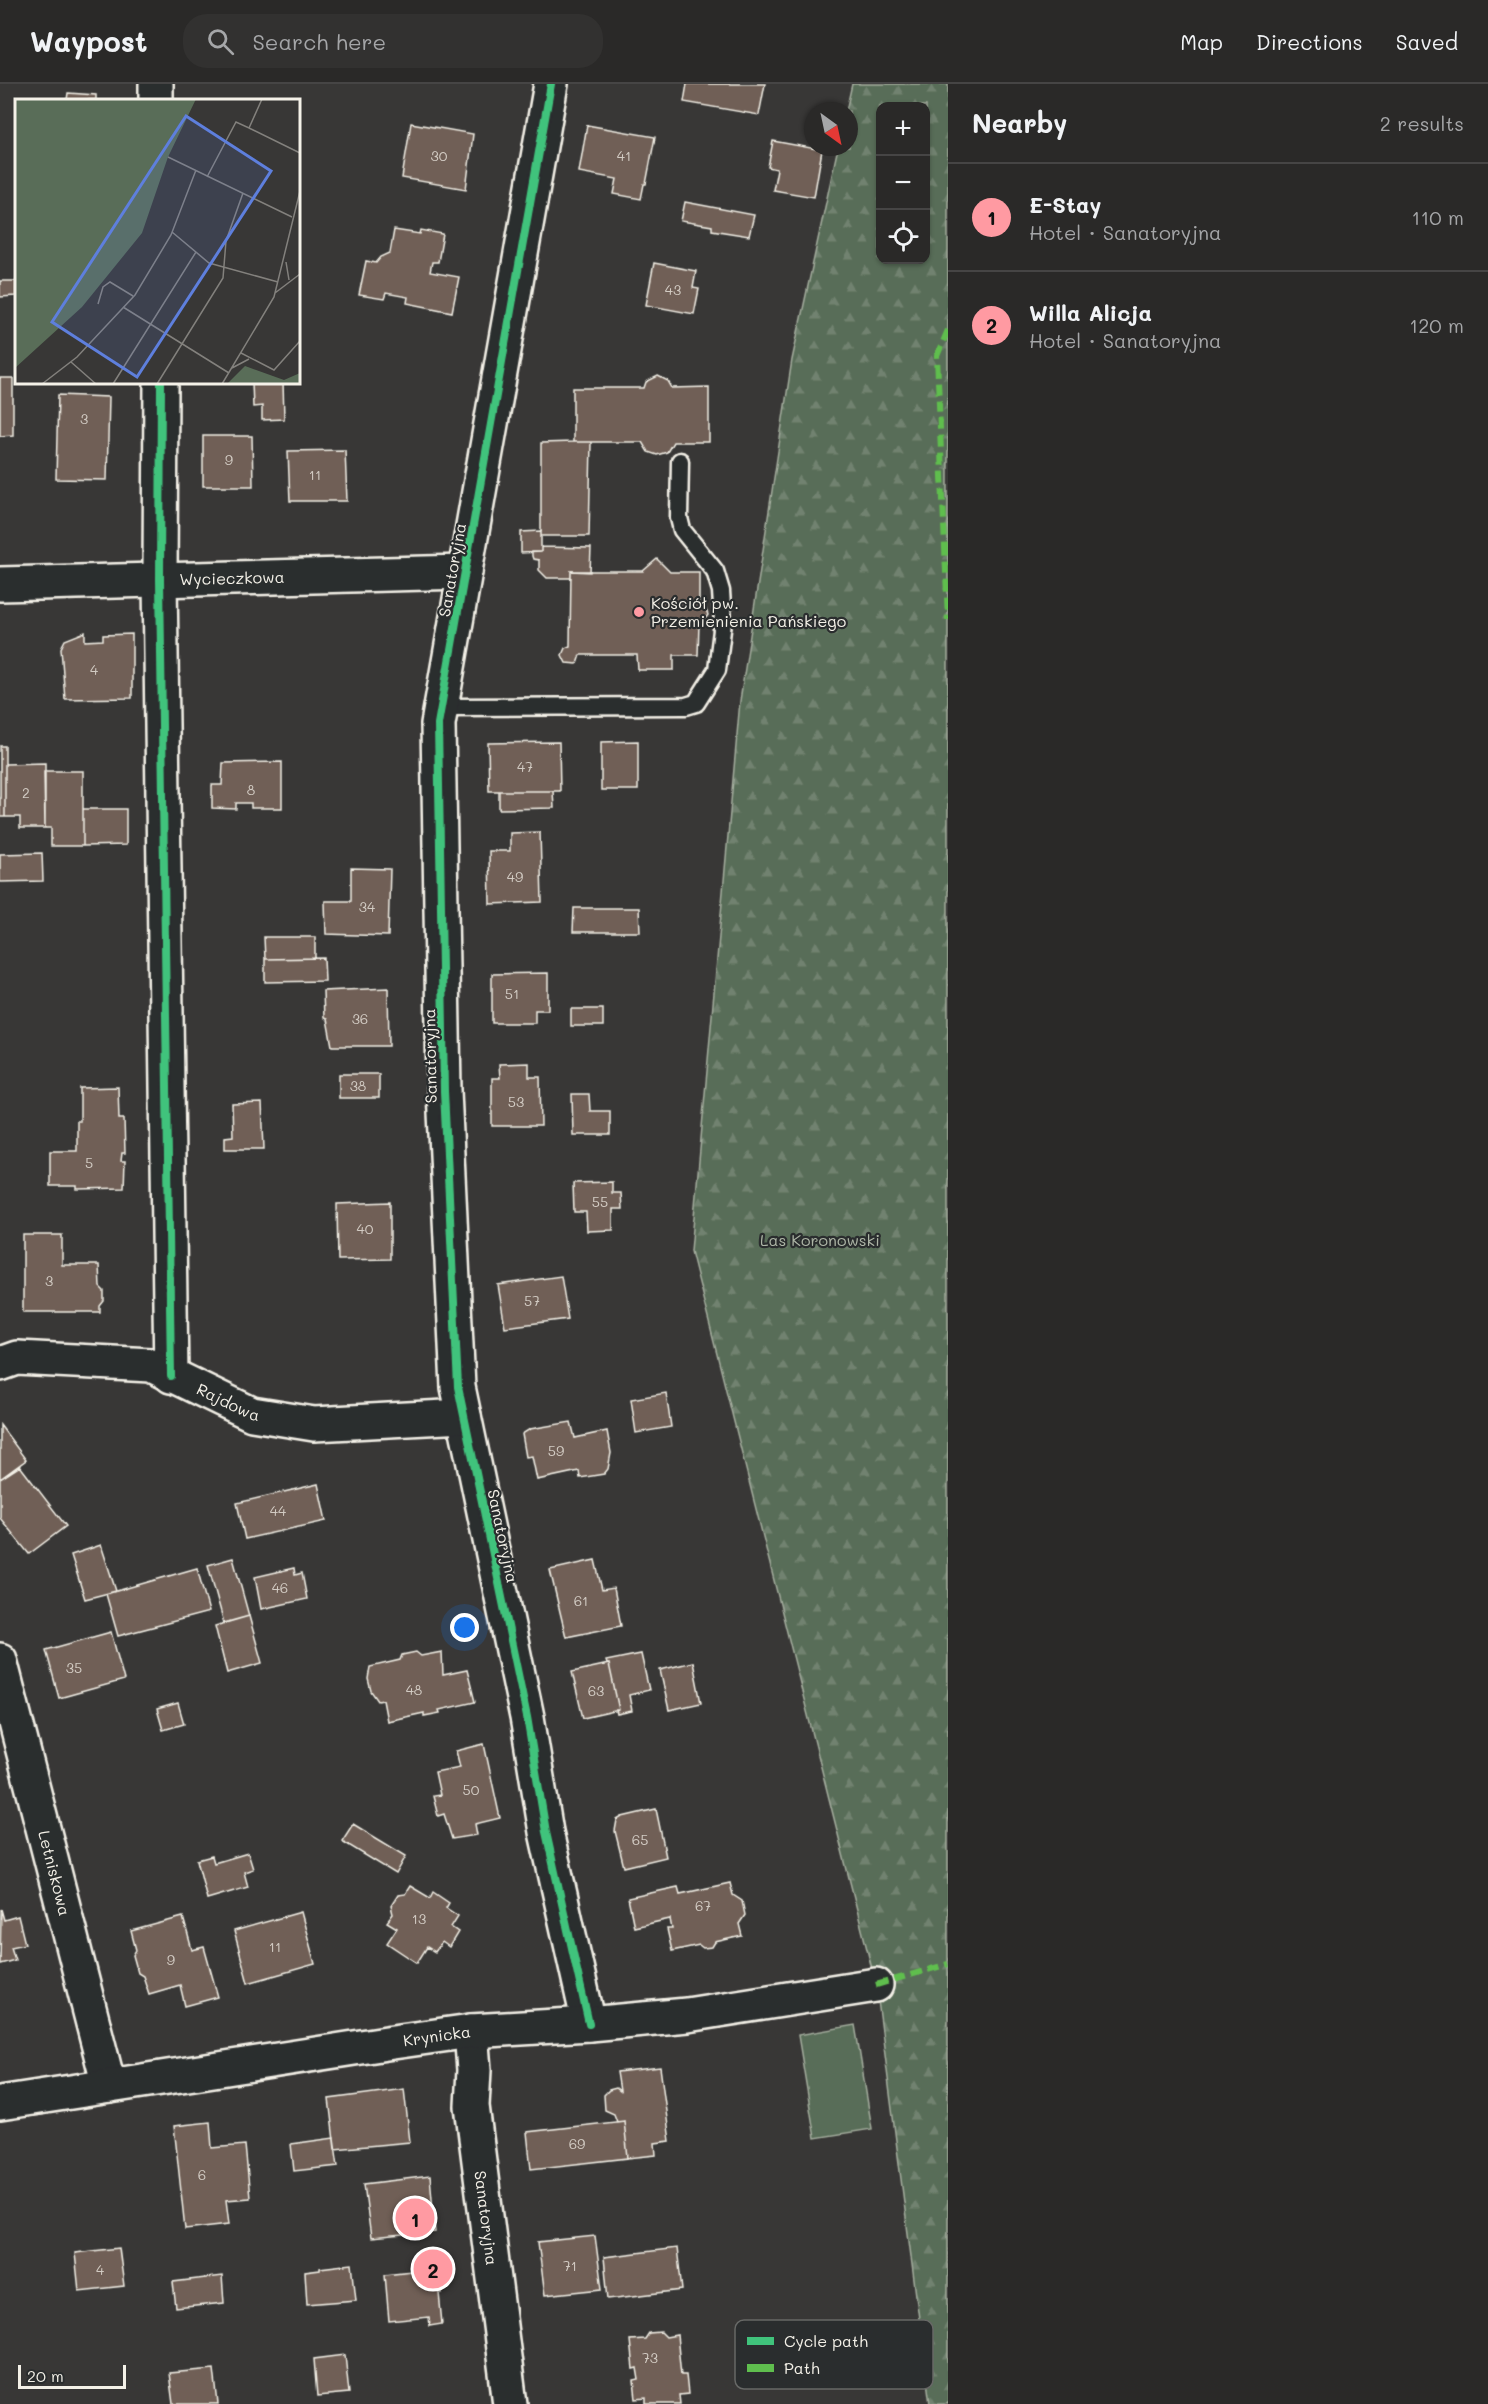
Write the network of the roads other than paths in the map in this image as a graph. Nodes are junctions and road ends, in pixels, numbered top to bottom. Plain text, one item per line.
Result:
1 (551, 84) edge
2 (160, 384) edge
3 (681, 461) dead end
4 (465, 572) junction
5 (160, 580) junction
6 (0, 584) edge
7 (441, 707) junction
8 (0, 1364) edge
9 (171, 1376) junction
10 (464, 1416) junction
11 (0, 1660) edge
12 (876, 1985) dead end
13 (589, 2024) junction
14 (471, 2031) junction
15 (109, 2086) junction
16 (0, 2103) edge
17 (510, 2404) edge

1 - 4 street, Sanatoryjna
2 - 5 street
3 - 7 lane
4 - 5 street, Wycieczkowa
4 - 7 street, Sanatoryjna
5 - 6 street, Wycieczkowa
5 - 9 street
7 - 10 street, Sanatoryjna
8 - 9 street, Rajdowa
9 - 10 street, Rajdowa
10 - 13 street, Sanatoryjna
11 - 15 street, Letniskowa
12 - 13 street, Krynicka
13 - 14 street, Krynicka
14 - 15 street, Krynicka
14 - 17 street, Sanatoryjna
15 - 16 street, Krynicka

